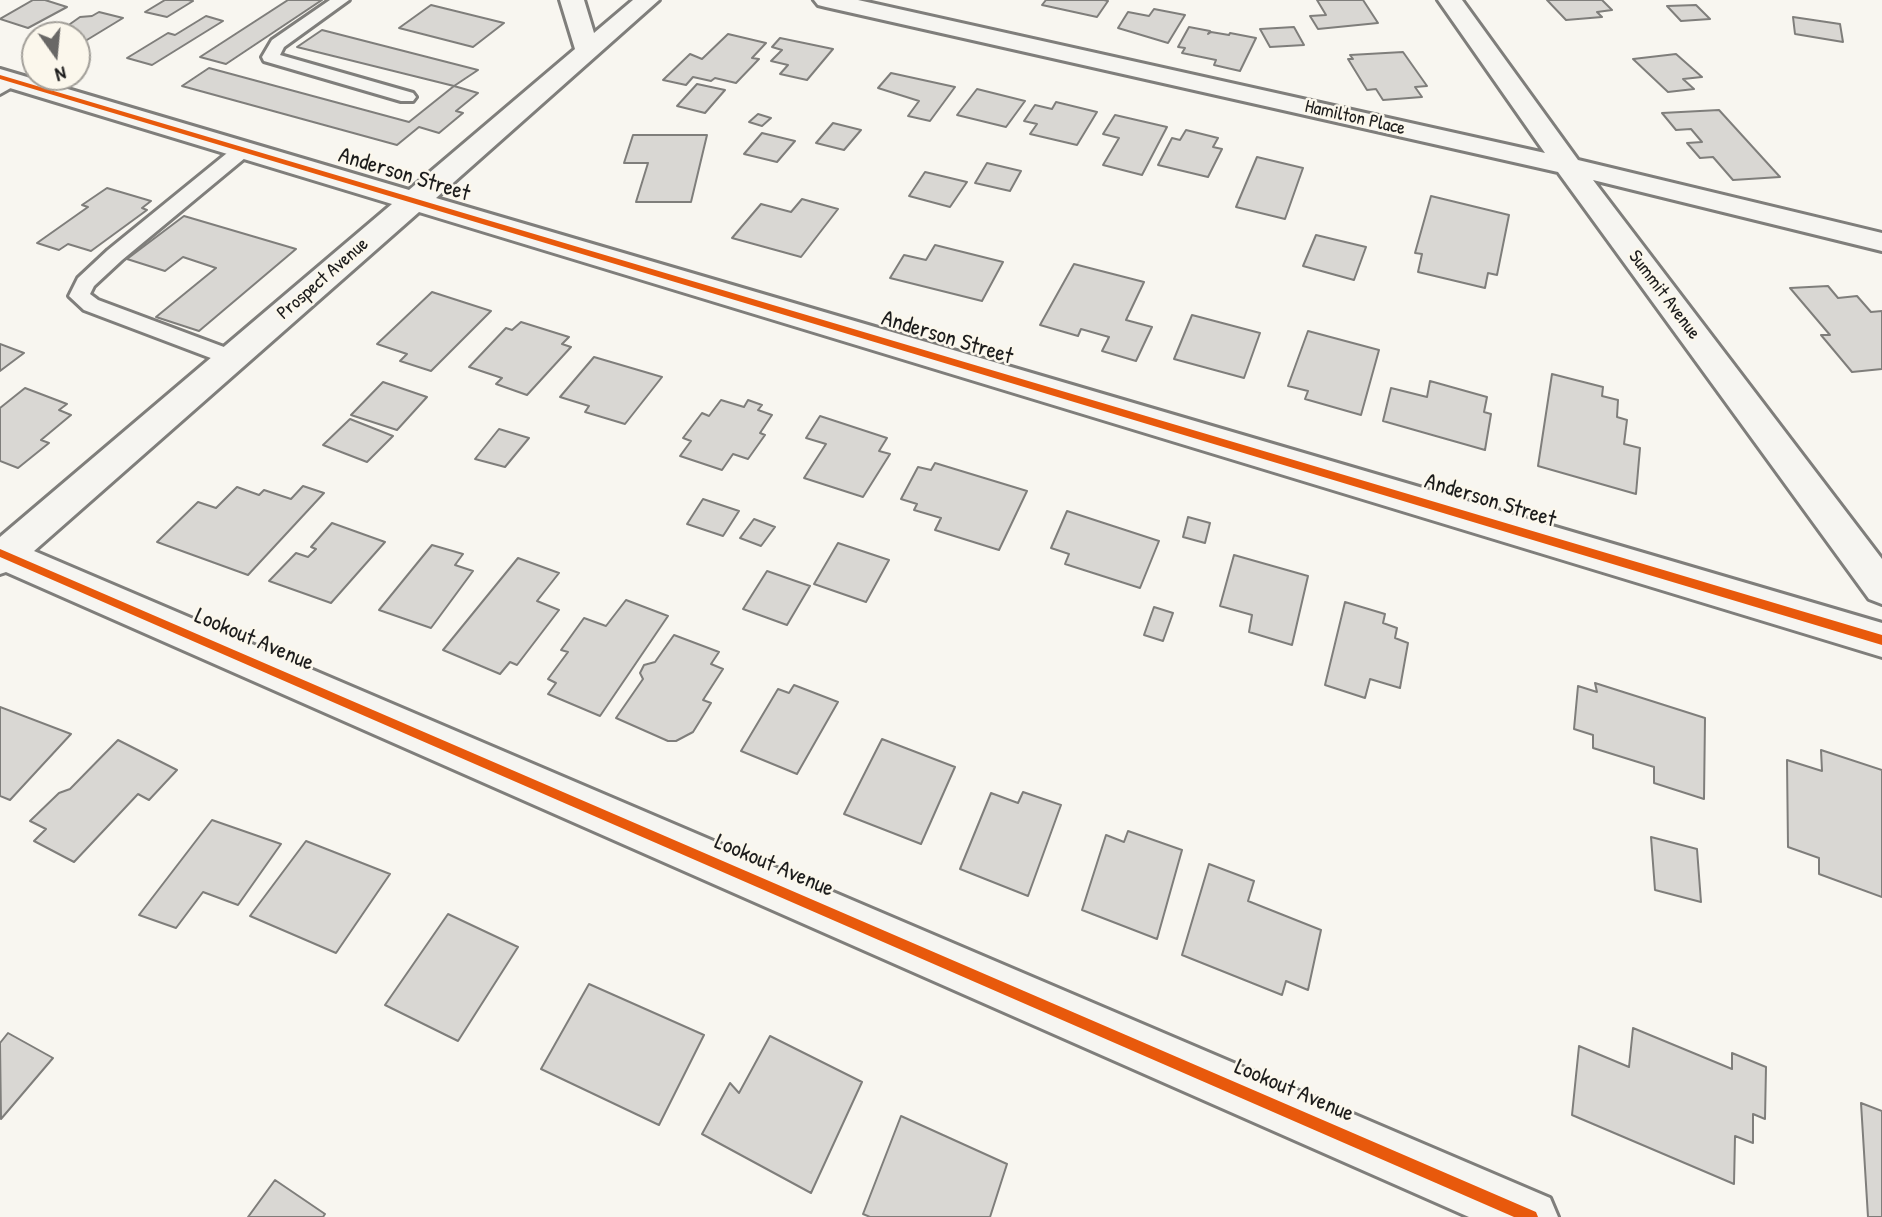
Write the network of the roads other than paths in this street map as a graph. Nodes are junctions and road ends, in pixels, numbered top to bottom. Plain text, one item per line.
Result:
1 (341, 0) edge
2 (572, 0) edge
3 (647, 0) edge
4 (826, 0) edge
5 (1450, 0) edge
6 (588, 51) junction
7 (4, 82) edge
8 (407, 97) dead end
9 (244, 149) junction
10 (1568, 166) junction
11 (415, 200) junction
12 (1882, 242) edge
13 (232, 358) junction
14 (2, 555) edge
15 (1882, 588) edge
16 (1882, 640) edge
17 (1531, 1217) edge

1 - 8 lane
2 - 6 street
3 - 6 street, Prospect Avenue
4 - 10 street, Hamilton Place
5 - 10 street, Summit Avenue
6 - 11 street, Prospect Avenue
7 - 9 street, Anderson Street
9 - 11 street, Anderson Street
9 - 13 lane
10 - 12 street, Hamilton Place
10 - 15 street, Summit Avenue
11 - 13 street, Prospect Avenue
11 - 16 street, Anderson Street
13 - 14 street, Prospect Avenue
14 - 17 street, Lookout Avenue

